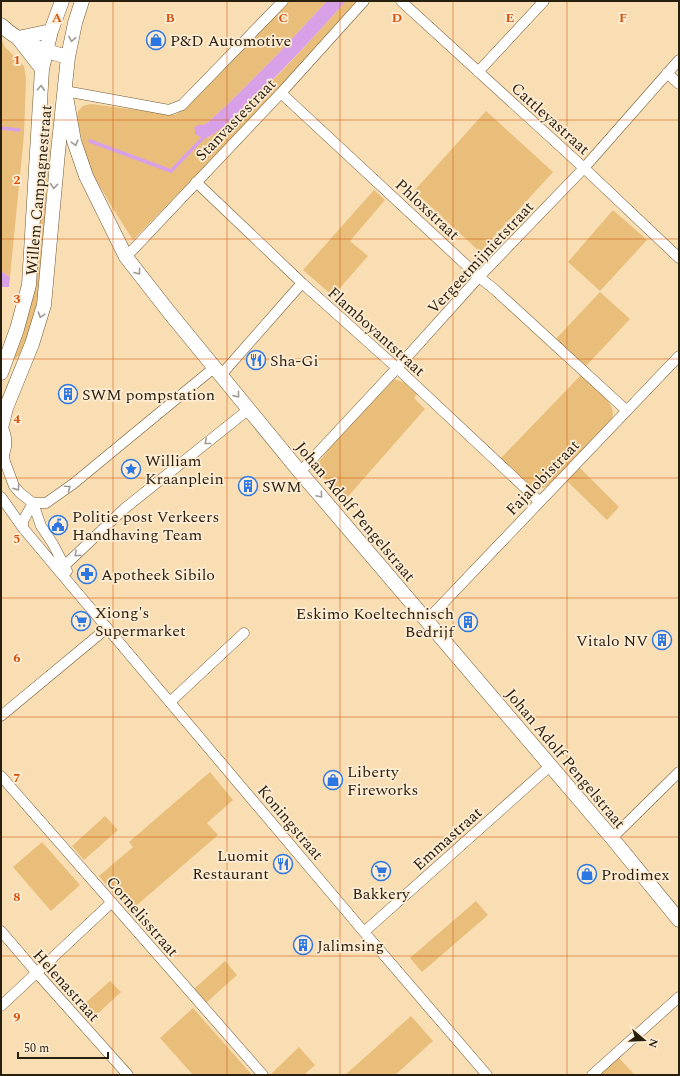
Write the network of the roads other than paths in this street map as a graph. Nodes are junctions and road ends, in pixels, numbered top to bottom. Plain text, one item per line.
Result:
1 (62, 1) edge
2 (82, 1) edge
3 (283, 1) edge
4 (364, 1) edge
5 (401, 1) edge
6 (544, 1) edge
7 (1, 25) edge
8 (51, 31) junction
9 (18, 38) junction
10 (46, 51) junction
11 (68, 57) junction
12 (679, 60) edge
13 (42, 69) junction
14 (478, 72) junction
15 (667, 73) junction
16 (679, 84) edge
17 (65, 91) junction
18 (281, 93) junction
19 (584, 168) junction
20 (196, 182) junction
21 (126, 257) junction
22 (679, 258) edge
23 (479, 278) junction
24 (302, 283) junction
25 (679, 356) edge
26 (397, 368) junction
27 (218, 371) junction
28 (1, 373) edge
29 (249, 409) junction
30 (626, 410) junction
31 (1, 428) edge
32 (2, 454) edge
33 (300, 472) junction
34 (1, 497) edge
35 (539, 501) junction
36 (33, 503) junction
37 (23, 528) junction
38 (62, 568) junction
39 (426, 620) junction
40 (107, 628) junction
41 (244, 633) dead end
42 (170, 702) junction
43 (1, 716) edge
44 (550, 766) junction
45 (679, 772) edge
46 (1, 776) edge
47 (612, 838) junction
48 (111, 902) junction
49 (679, 920) edge
50 (1, 931) edge
51 (364, 932) junction
52 (36, 972) junction
53 (679, 997) edge
54 (1, 1006) edge
55 (128, 1075) edge
56 (263, 1075) edge
57 (487, 1075) edge
58 (592, 1075) edge

1 - 8 main road, Willem Campagnestraat
2 -> 11 main road
3 - 17 street
4 - 18 street, Stanvastestraat
5 - 14 street, Cattleyastraat
6 - 14 street
7 - 9 main road
8 - 9 main road
8 - 10 main road, Willem Campagnestraat
9 - 10 main road
9 - 13 main road
10 - 11 main road
10 - 13 main road, Willem Campagnestraat
11 - 17 main road
12 - 15 street, Vergeetmijnietstraat
28 -> 13 main road, Willem Campagnestraat
14 - 19 street, Cattleyastraat
15 - 16 street
15 - 19 street, Vergeetmijnietstraat
17 -> 21 main road, Johan Adolf Pengelstraat
17 -> 31 main road, Willem Campagnestraat
18 - 20 street, Stanvastestraat
18 - 23 street, Phloxstraat
19 - 22 street, Cattleyastraat
19 - 23 street, Vergeetmijnietstraat
20 - 21 street, Stanvastestraat
20 - 24 street, Flamboyantstraat
21 -> 27 main road, Johan Adolf Pengelstraat
23 - 26 street, Vergeetmijnietstraat
23 - 30 street, Phloxstraat
24 - 26 street, Flamboyantstraat
24 - 27 street
25 - 30 street, Fajalobistraat
26 - 33 street, Vergeetmijnietstraat
26 - 35 street, Flamboyantstraat
27 -> 29 main road, Johan Adolf Pengelstraat
36 -> 27 street
29 - 33 main road, Johan Adolf Pengelstraat
29 -> 38 street
30 - 35 street, Fajalobistraat
31 - 32 main road
32 -> 36 street
33 -> 39 main road, Johan Adolf Pengelstraat
34 - 37 street, Koningstraat
35 - 39 street, Fajalobistraat
36 - 37 street
36 - 38 street, Koningstraat
37 - 38 street, Koningstraat
38 - 40 street, Koningstraat
39 - 44 main road, Johan Adolf Pengelstraat
40 - 42 street, Koningstraat
40 - 43 street
41 - 42 street
42 - 51 street, Koningstraat
44 - 47 main road, Johan Adolf Pengelstraat
44 - 51 street, Emmastraat
45 - 47 street
46 - 48 street, Cornelisstraat
47 - 49 main road, Johan Adolf Pengelstraat
48 - 52 street
48 - 56 street, Cornelisstraat
50 - 52 street, Helenastraat
51 - 57 street, Koningstraat
52 - 54 street
52 - 55 street, Helenastraat
53 - 58 street

